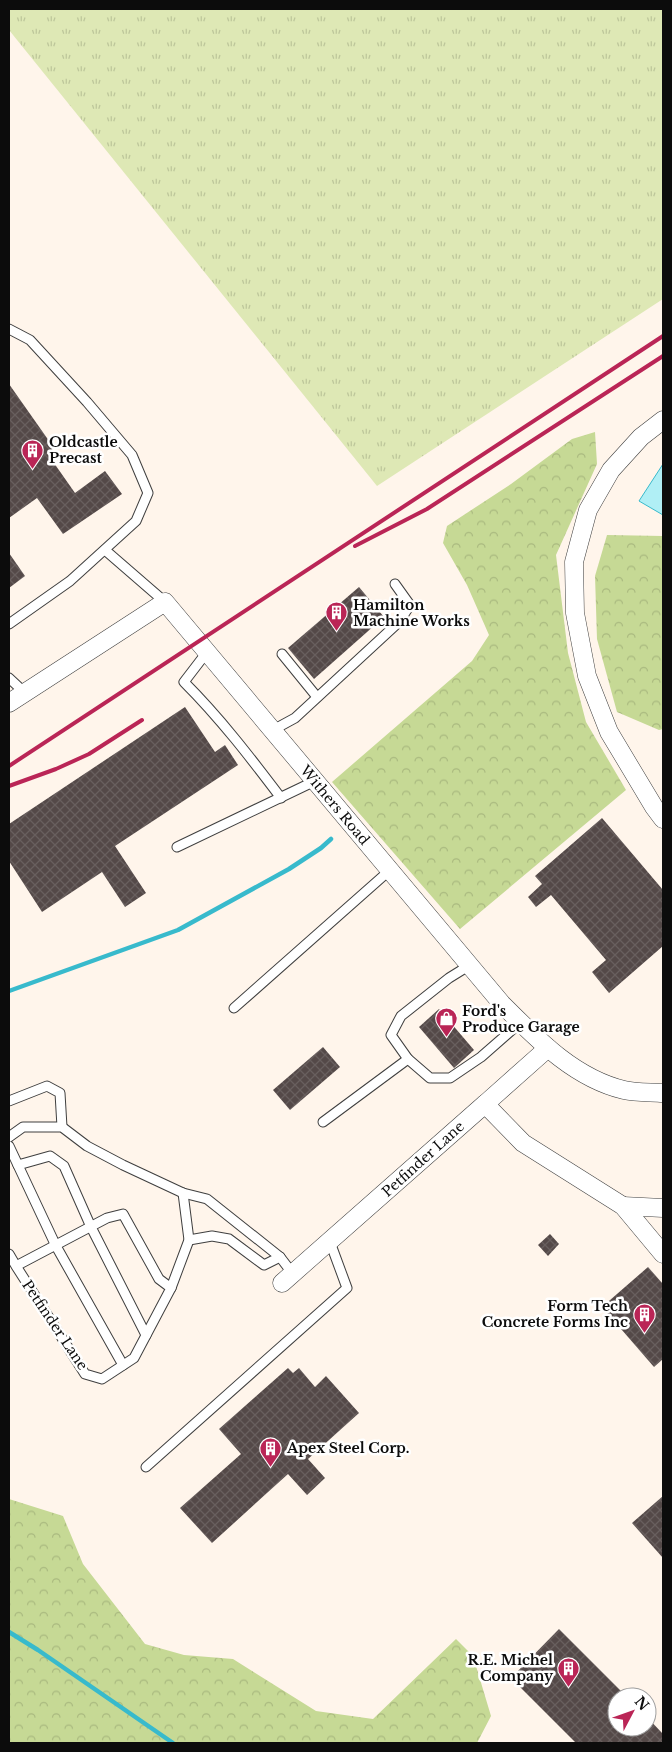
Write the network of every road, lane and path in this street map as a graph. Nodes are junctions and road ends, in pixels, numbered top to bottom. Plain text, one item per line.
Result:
1 (9, 329) edge
2 (663, 420) edge
3 (105, 550) junction
4 (394, 584) dead end
5 (165, 602) junction
6 (9, 624) edge
7 (207, 652) junction
8 (282, 654) dead end
9 (9, 678) edge
10 (24, 692) junction
11 (317, 697) junction
12 (9, 703) edge
13 (273, 730) junction
14 (315, 781) junction
15 (281, 798) junction
16 (663, 819) edge
17 (177, 847) dead end
18 (390, 870) junction
19 (470, 965) junction
20 (234, 1008) dead end
21 (521, 1022) junction
22 (548, 1048) junction
23 (408, 1058) junction
24 (663, 1093) edge
25 (9, 1101) edge
26 (486, 1104) junction
27 (323, 1122) dead end
28 (62, 1127) junction
29 (9, 1138) edge
30 (9, 1146) edge
31 (18, 1165) junction
32 (183, 1193) junction
33 (624, 1206) junction
34 (663, 1208) edge
35 (91, 1227) junction
36 (189, 1240) junction
37 (330, 1242) junction
38 (56, 1246) junction
39 (9, 1254) edge
40 (663, 1254) edge
41 (280, 1257) junction
42 (16, 1266) junction
43 (288, 1279) joint
44 (172, 1288) junction
45 (146, 1335) junction
46 (123, 1365) junction
47 (146, 1467) dead end

1 - 3 lane
2 - 16 street
3 - 5 lane
3 - 6 lane
4 - 11 lane
5 - 7 street, Withers Road
5 - 10 street
7 - 13 street, Withers Road
7 - 15 lane
8 - 11 lane
9 - 10 lane
10 - 12 street
11 - 13 lane
13 - 14 street, Withers Road
14 - 15 lane
14 - 18 street, Withers Road
15 - 17 lane
18 - 19 street, Withers Road
18 - 20 lane
19 - 21 street, Withers Road
19 - 23 lane
21 - 22 street, Withers Road
21 - 23 lane
22 - 24 street, Withers Road
22 - 26 street, Petfinder Lane
23 - 27 lane
25 - 28 lane
26 - 33 street
26 - 37 street, Petfinder Lane
28 - 29 lane
28 - 32 lane, Petfinder Lane
30 - 31 lane
31 - 35 lane
31 - 38 lane
32 - 36 lane
32 - 41 lane, Petfinder Lane
33 - 34 street
33 - 40 street
35 - 38 lane, Petfinder Lane
35 - 44 lane, Petfinder Lane
35 - 45 lane
36 - 41 lane
36 - 44 lane
37 - 43 street, Petfinder Lane
37 - 47 lane
38 - 42 lane, Petfinder Lane
38 - 46 lane
39 - 42 lane, Petfinder Lane
41 - 43 lane, Petfinder Lane
42 - 46 lane, Petfinder Lane
44 - 45 lane, Petfinder Lane
45 - 46 lane, Petfinder Lane

